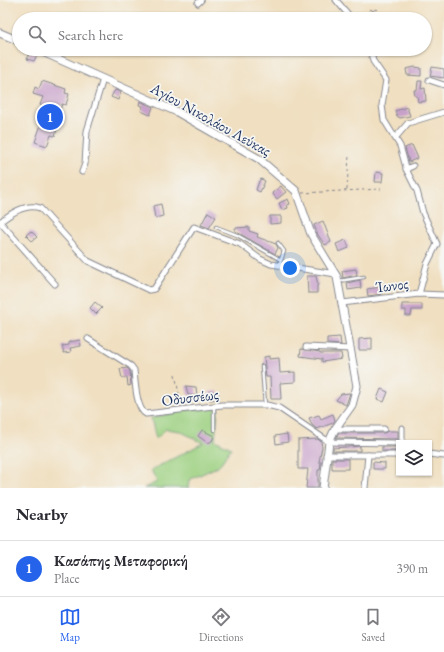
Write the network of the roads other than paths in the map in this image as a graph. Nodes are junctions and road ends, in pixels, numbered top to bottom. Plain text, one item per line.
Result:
1 (336, 0) edge
2 (346, 12) edge
3 (0, 33) edge
4 (12, 39) edge
5 (52, 56) edge
6 (371, 56) edge
7 (103, 79) junction
8 (429, 80) dead end
9 (444, 85) edge
10 (444, 112) edge
11 (396, 137) junction
12 (413, 166) dead end
13 (406, 169) junction
14 (82, 172) dead end
15 (0, 222) edge
16 (216, 227) dead end
17 (278, 243) dead end
18 (281, 260) junction
19 (279, 266) junction
20 (336, 274) junction
21 (364, 277) dead end
22 (338, 281) junction
23 (55, 284) dead end
24 (419, 294) junction
25 (444, 295) edge
26 (342, 302) junction
27 (88, 339) dead end
28 (306, 347) dead end
29 (351, 349) junction
30 (262, 366) dead end
31 (265, 405) junction
32 (214, 406) junction
33 (402, 428) dead end
34 (335, 429) junction
35 (384, 429) dead end
36 (214, 430) dead end
37 (400, 440) edge
38 (329, 442) junction
39 (396, 443) edge
40 (432, 454) edge
41 (326, 455) junction
42 (368, 455) junction
43 (396, 455) edge
44 (444, 456) edge
45 (323, 488) edge
46 (365, 488) edge

1 - 2 street
3 - 4 main road
5 - 7 main road, Αγίου Νικολάου Λεύκας
6 - 11 street
7 - 14 street
7 - 20 main road, Αγίου Νικολάου Λεύκας
8 - 9 street
10 - 11 street
11 - 13 street
12 - 13 street
13 - 24 street
15 - 19 street
15 - 23 street
16 - 18 lane
17 - 18 lane
18 - 19 lane
19 - 20 street
20 - 22 main road, Αγίου Νικολάου Λεύκας
21 - 22 lane
22 - 26 main road, Αγίου Νικολάου Λεύκας
24 - 25 street, Ίωνος
24 - 26 street, Ίωνος
26 - 29 main road, Αγίου Νικολάου Λεύκας
27 - 32 street, Οδυσσέως
28 - 29 street
29 - 34 main road, Αγίου Νικολάου Λεύκας
30 - 31 lane
31 - 32 street, Οδυσσέως
31 - 38 street, Οδυσσέως
32 - 36 lane
33 - 37 street
34 - 35 street
34 - 38 main road, Αγίου Νικολάου Λεύκας
38 - 39 street
38 - 41 main road, Αγίου Νικολάου Λεύκας
40 - 44 street
41 - 42 street
41 - 45 main road, Αγίου Νικολάου Λεύκας
42 - 43 street
42 - 46 street

